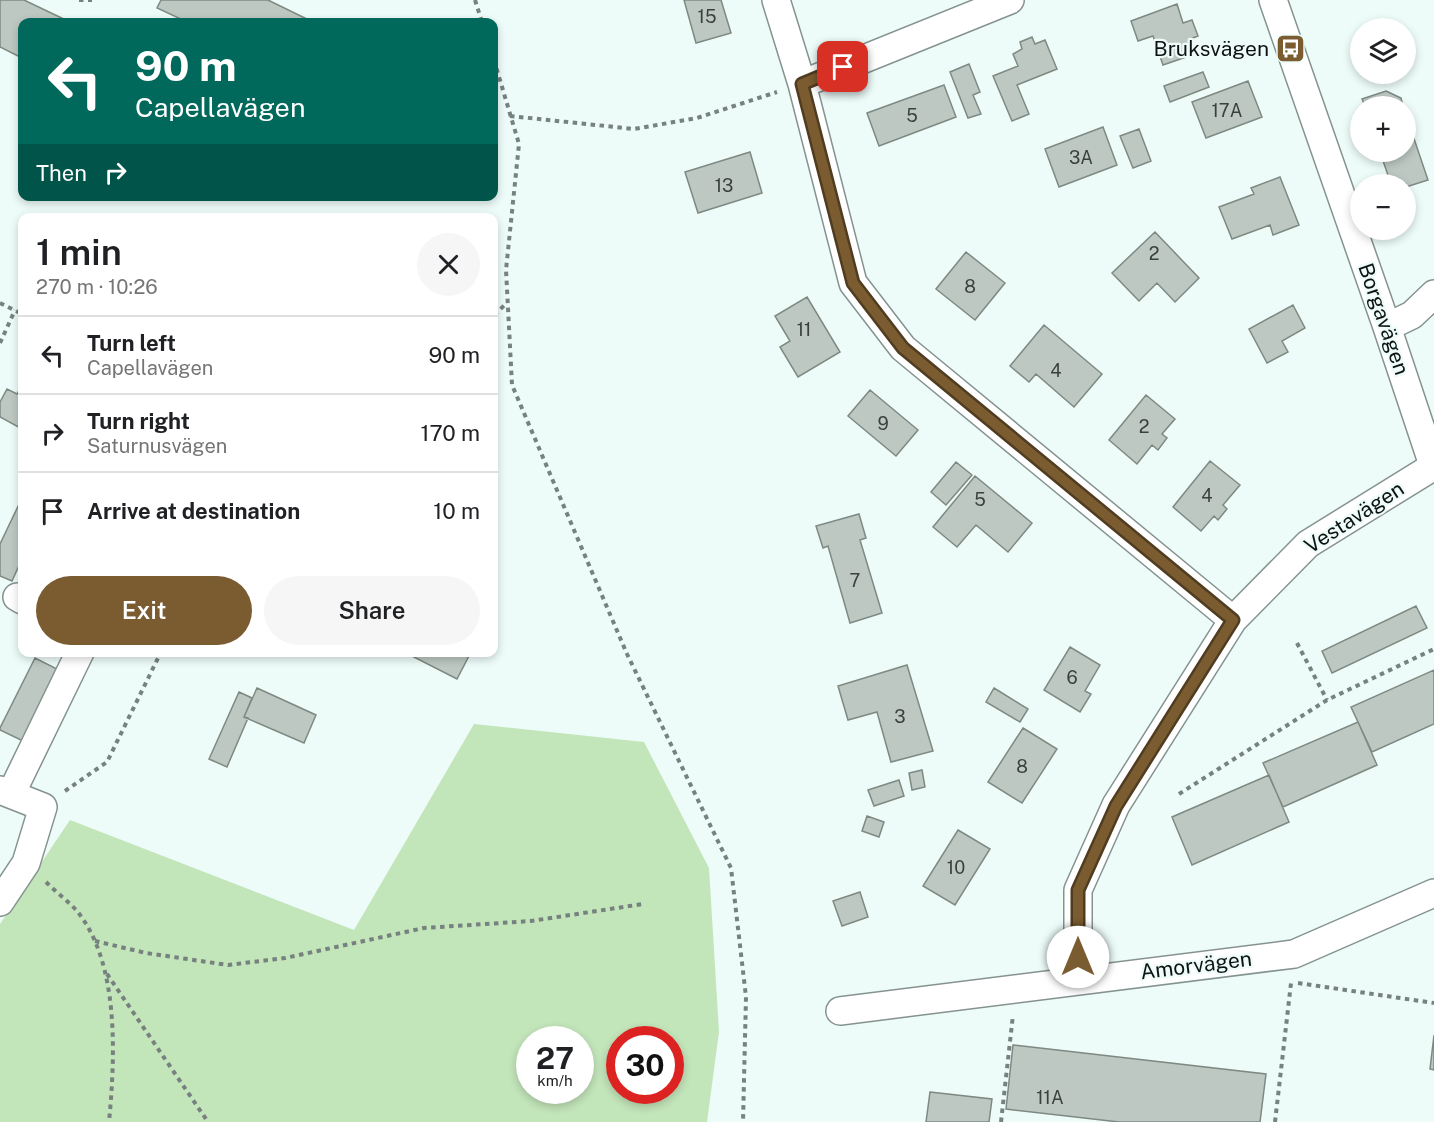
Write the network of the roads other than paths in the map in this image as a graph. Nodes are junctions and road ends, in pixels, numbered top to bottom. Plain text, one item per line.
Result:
1 (776, 0) edge
2 (1010, 0) edge
3 (1273, 0) edge
4 (802, 84) junction
5 (1434, 294) edge
6 (1387, 327) junction
7 (1434, 467) edge
8 (1233, 620) junction
9 (77, 657) edge
10 (6, 792) edge
11 (1434, 893) edge
12 (0, 902) edge
13 (1078, 980) junction
14 (840, 1011) dead end

1 - 4 street
2 - 4 street
3 - 6 street, Borgavägen
4 - 8 street
5 - 6 street
6 - 7 street, Borgavägen
7 - 8 street, Vestavägen
8 - 13 street, Vestavägen
9 - 10 street
10 - 12 street
11 - 13 street, Amorvägen
13 - 14 street, Amorvägen

